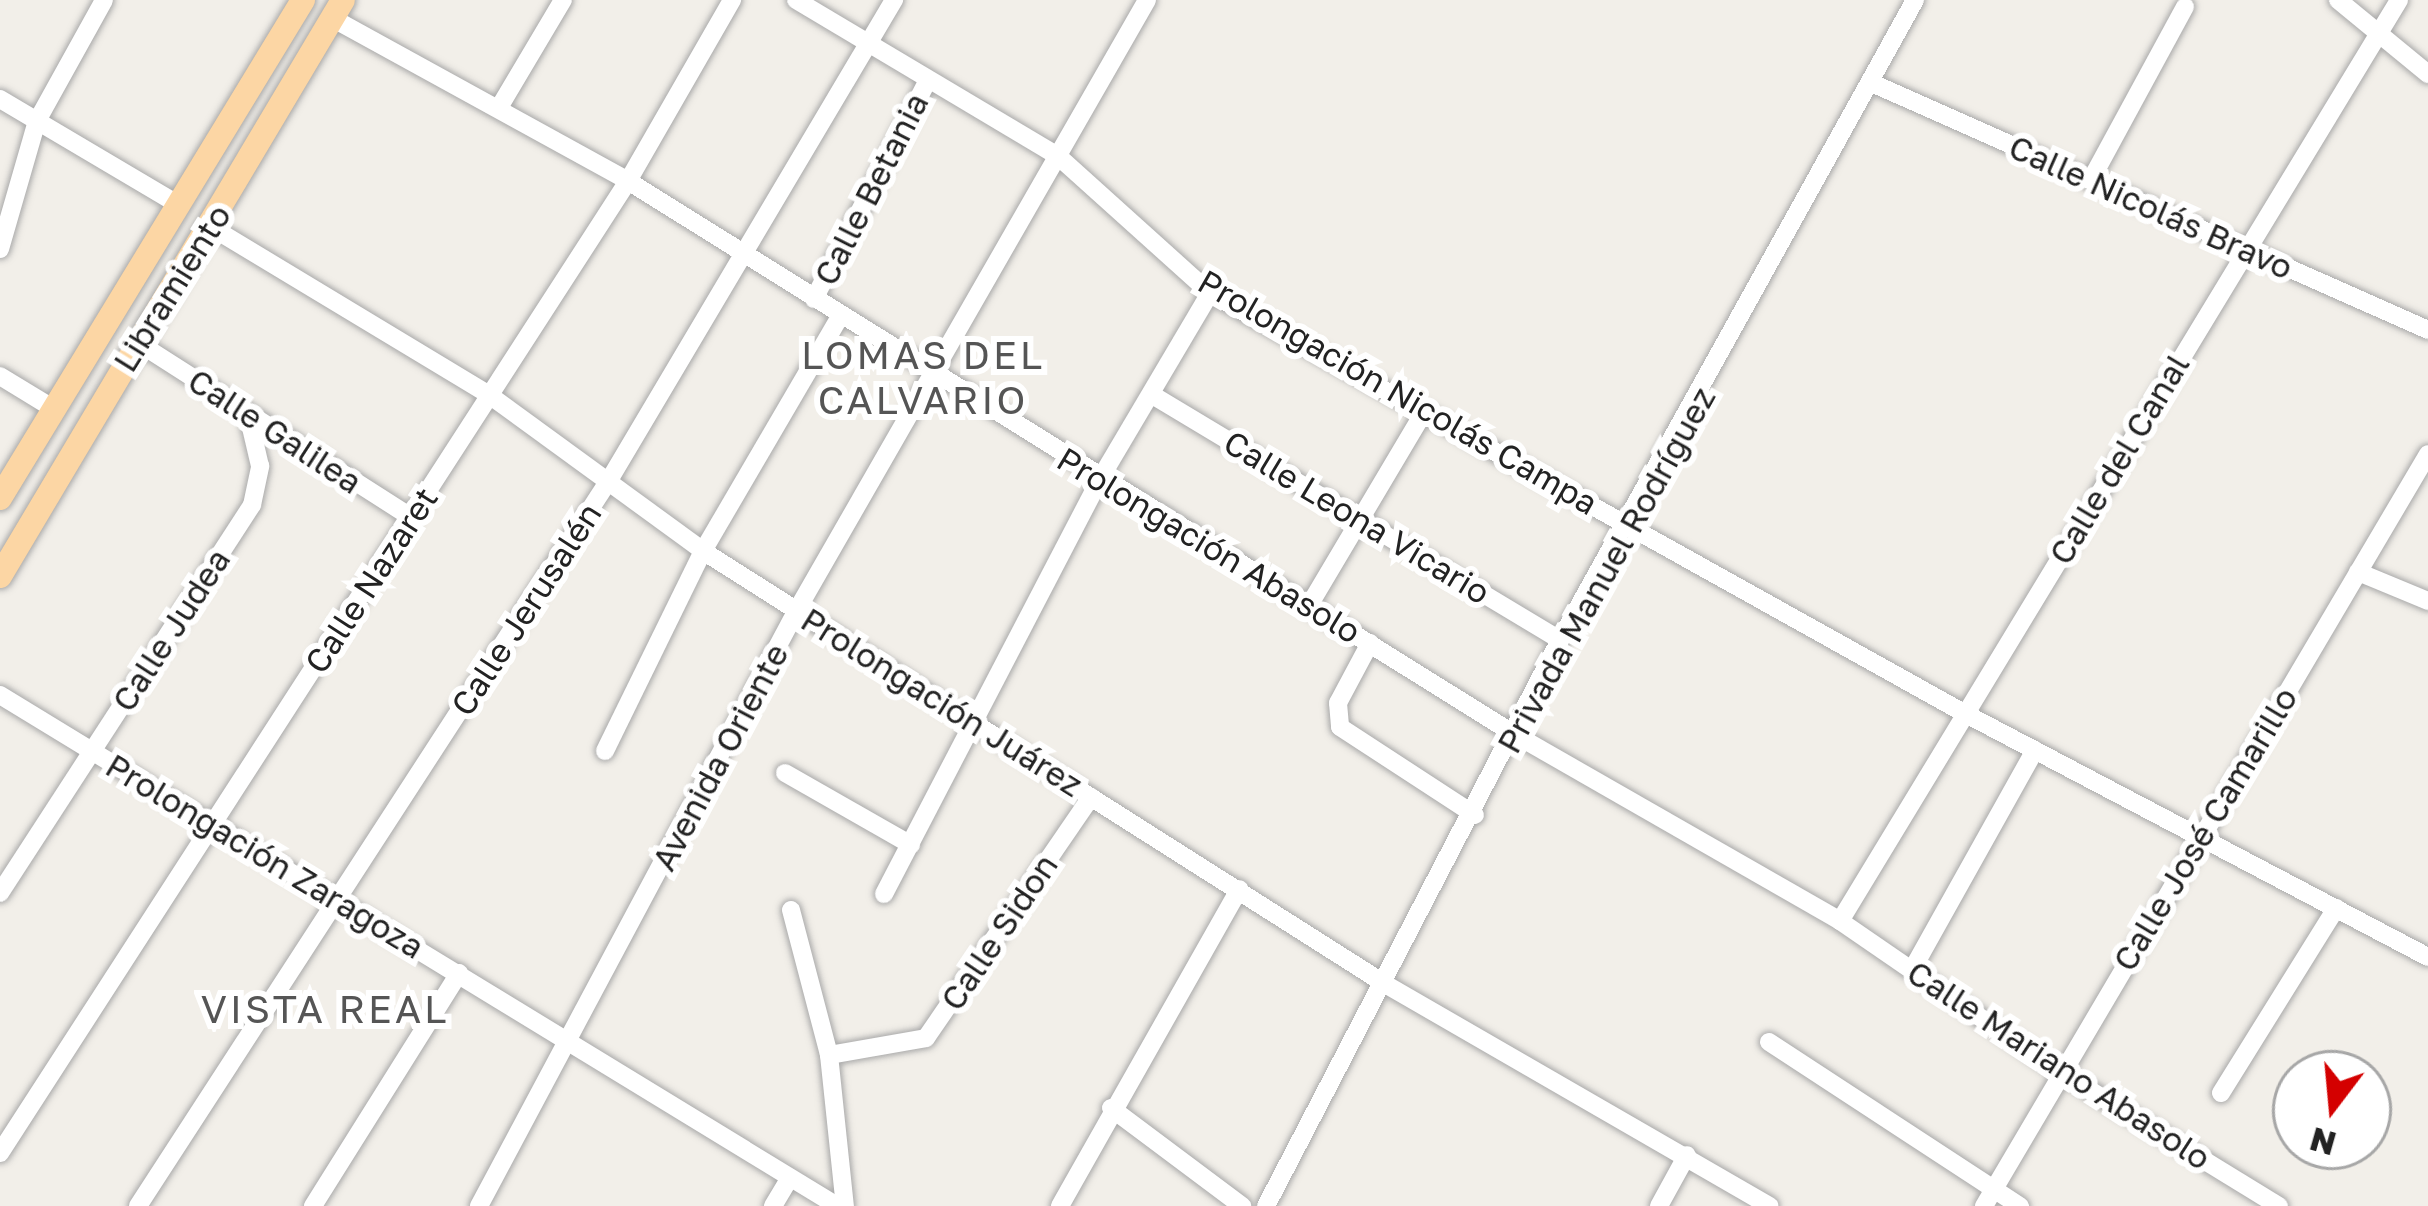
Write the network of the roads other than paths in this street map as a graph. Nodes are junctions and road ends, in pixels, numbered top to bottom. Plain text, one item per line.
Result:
1 (104, 0) edge
2 (302, 0) edge
3 (563, 0) edge
4 (732, 0) edge
5 (796, 0) edge
6 (894, 0) edge
7 (1147, 0) edge
8 (1916, 0) edge
9 (2338, 0) edge
10 (2399, 0) edge
11 (2185, 7) dead end
12 (338, 9) edge
13 (2382, 32) junction
14 (869, 44) junction
15 (2428, 74) edge
16 (928, 80) junction
17 (1874, 84) junction
18 (0, 99) edge
19 (500, 106) junction
20 (37, 122) junction
21 (1059, 157) junction
22 (2092, 178) junction
23 (628, 181) junction
24 (181, 206) junction
25 (211, 227) junction
26 (0, 249) edge
27 (2246, 250) junction
28 (745, 256) junction
29 (1210, 292) junction
30 (814, 299) junction
31 (841, 315) junction
32 (2428, 330) edge
33 (137, 342) junction
34 (0, 376) edge
35 (936, 377) junction
36 (488, 394) junction
37 (1154, 396) junction
38 (54, 409) junction
39 (1424, 412) junction
40 (248, 415) junction
41 (2428, 454) edge
42 (611, 477) junction
43 (1100, 479) junction
44 (0, 498) edge
45 (412, 518) junction
46 (1362, 518) junction
47 (1630, 524) junction
48 (703, 551) junction
49 (2358, 572) junction
50 (0, 576) edge
51 (2428, 602) edge
52 (1310, 604) junction
53 (797, 610) junction
54 (1559, 640) junction
55 (1370, 643) junction
56 (0, 694) edge
57 (1964, 713) junction
58 (973, 722) junction
59 (1514, 734) junction
60 (2035, 750) junction
61 (605, 751) dead end
62 (92, 752) junction
63 (785, 773) dead end
64 (1091, 797) junction
65 (1474, 815) junction
66 (214, 822) junction
67 (2201, 836) junction
68 (910, 845) junction
69 (1240, 889) junction
70 (0, 893) edge
71 (884, 894) dead end
72 (338, 901) junction
73 (2336, 908) junction
74 (791, 910) dead end
75 (1840, 920) junction
76 (2428, 957) edge
77 (1912, 970) junction
78 (459, 973) junction
79 (1385, 984) junction
80 (571, 1041) junction
81 (1769, 1042) dead end
82 (829, 1055) junction
83 (2060, 1072) junction
84 (2221, 1093) dead end
85 (1111, 1108) junction
86 (0, 1154) edge
87 (1687, 1155) junction
88 (790, 1178) junction
89 (1989, 1198) edge
90 (139, 1206) edge
91 (314, 1206) edge
92 (479, 1206) edge
93 (773, 1206) edge
94 (841, 1206) edge
95 (1060, 1206) edge
96 (1242, 1206) edge
97 (1266, 1206) edge
98 (1659, 1206) edge
99 (1769, 1206) edge
100 (2020, 1206) edge
101 (2279, 1206) edge

1 - 20 street
2 - 24 main road, Libramiento
3 - 19 street
4 - 23 street, Calle Nazaret
5 - 14 street, Prolongación Nicolás Campa
6 - 14 street, Calle Jerusalén
7 - 21 street, Avenida Oriente
8 - 17 street, Privada Manuel Rodríguez
9 - 13 street
10 - 13 street, Calle del Canal
11 - 22 street
12 - 19 street, Prolongación Abasolo
12 - 25 main road, Libramiento
13 - 15 street
13 - 27 street, Calle del Canal
14 - 16 street, Prolongación Nicolás Campa
14 - 28 street, Calle Jerusalén
16 - 21 street, Prolongación Nicolás Campa
16 - 30 street, Calle Betania
17 - 22 street, Calle Nicolás Bravo
17 - 47 street, Privada Manuel Rodríguez
18 - 20 street
19 - 23 street, Prolongación Abasolo
20 - 24 street
20 - 26 street
21 - 29 street, Prolongación Nicolás Campa
21 - 35 street, Avenida Oriente
22 - 27 street, Calle Nicolás Bravo
23 - 28 street, Prolongación Abasolo
23 - 36 street, Calle Nazaret
24 - 38 main road, Libramiento
25 - 33 main road, Libramiento
25 - 36 street, Prolongación Juárez
27 - 32 street, Calle Nicolás Bravo
27 - 57 street, Calle del Canal
28 - 30 street, Prolongación Abasolo
28 - 42 street, Calle Jerusalén
29 - 37 street
29 - 39 street, Prolongación Nicolás Campa
30 - 31 street, Prolongación Abasolo
31 - 35 street, Prolongación Abasolo
31 - 48 street
33 - 40 street, Calle Galilea
33 - 50 main road, Libramiento
34 - 38 street
35 - 43 street, Prolongación Abasolo
35 - 53 street, Avenida Oriente
36 - 42 street, Prolongación Juárez
36 - 45 street, Calle Nazaret
37 - 43 street
37 - 46 street, Calle Leona Vicario
38 - 44 main road, Libramiento
39 - 46 street
39 - 47 street, Prolongación Nicolás Campa
40 - 45 street, Calle Galilea
40 - 62 street, Calle Judea
41 - 49 street, Calle José Camarillo
42 - 48 street, Prolongación Juárez
42 - 72 street, Calle Jerusalén
43 - 52 street, Prolongación Abasolo
43 - 58 street
45 - 66 street, Calle Nazaret
46 - 52 street
46 - 54 street, Calle Leona Vicario
47 - 54 street, Privada Manuel Rodríguez
47 - 57 street, Prolongación Nicolás Campa
48 - 53 street, Prolongación Juárez
48 - 61 street
49 - 51 street
49 - 67 street, Calle José Camarillo
52 - 55 street, Prolongación Abasolo
53 - 58 street, Prolongación Juárez
53 - 80 street, Avenida Oriente
54 - 59 street, Privada Manuel Rodríguez
55 - 59 street, Prolongación Abasolo
55 - 65 street
56 - 62 street, Prolongación Zaragoza
57 - 60 street, Prolongación Nicolás Campa
57 - 75 street, Calle del Canal
58 - 64 street, Prolongación Juárez
58 - 68 street
59 - 65 street, Privada Manuel Rodríguez
59 - 75 street, Prolongación Abasolo
60 - 67 street, Prolongación Nicolás Campa
60 - 77 street
62 - 66 street, Prolongación Zaragoza
62 - 70 street, Calle Judea
63 - 68 street
64 - 69 street, Prolongación Juárez
64 - 82 street, Calle Sidon
65 - 79 street, Privada Manuel Rodríguez
66 - 72 street, Prolongación Zaragoza
66 - 86 street, Calle Nazaret
67 - 73 street, Prolongación Nicolás Campa
67 - 83 street, Calle José Camarillo
68 - 71 street
69 - 79 street, Prolongación Juárez
69 - 85 street
72 - 78 street, Prolongación Zaragoza
72 - 90 street, Calle Jerusalén
73 - 76 street, Prolongación Nicolás Campa
73 - 84 street
74 - 82 street
75 - 77 street, Calle Mariano Abasolo
77 - 83 street, Calle Mariano Abasolo
78 - 80 street, Prolongación Zaragoza
78 - 91 street
79 - 87 street, Prolongación Juárez
79 - 97 street, Privada Manuel Rodríguez
80 - 88 street, Prolongación Zaragoza
80 - 92 street, Avenida Oriente
81 - 89 street
82 - 94 street
83 - 89 street, Calle José Camarillo
83 - 101 street, Calle Mariano Abasolo
85 - 95 street
85 - 96 street
87 - 98 street
87 - 99 street, Prolongación Juárez
88 - 93 street
88 - 94 street, Prolongación Zaragoza
89 - 100 street

